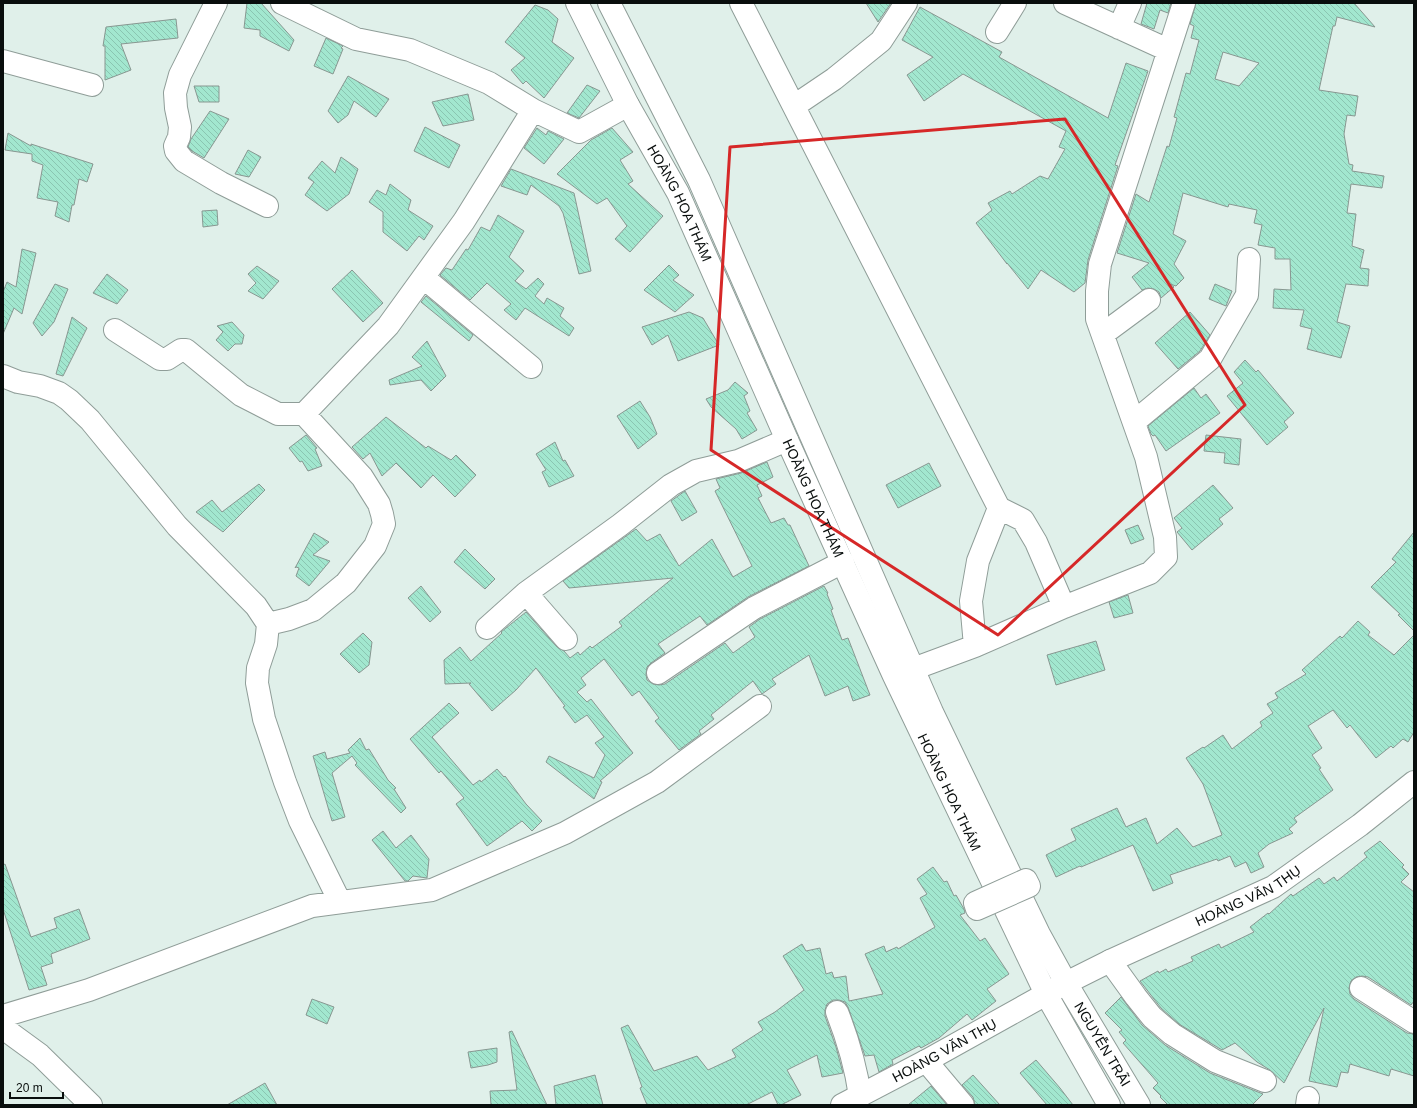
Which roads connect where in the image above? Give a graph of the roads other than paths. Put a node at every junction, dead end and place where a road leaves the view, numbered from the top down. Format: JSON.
{"nodes":[{"id":1,"x":216,"y":3,"type":"edge"},
{"id":2,"x":282,"y":3,"type":"edge"},
{"id":3,"x":577,"y":3,"type":"edge"},
{"id":4,"x":609,"y":3,"type":"edge"},
{"id":5,"x":741,"y":3,"type":"edge"},
{"id":6,"x":906,"y":3,"type":"edge"},
{"id":7,"x":1015,"y":3,"type":"edge"},
{"id":8,"x":1065,"y":3,"type":"edge"},
{"id":9,"x":1130,"y":3,"type":"edge"},
{"id":10,"x":1184,"y":3,"type":"edge"},
{"id":11,"x":1119,"y":28,"type":"junction"},
{"id":12,"x":997,"y":32,"type":"dead end"},
{"id":13,"x":1168,"y":50,"type":"junction"},
{"id":14,"x":3,"y":61,"type":"edge"},
{"id":15,"x":92,"y":85,"type":"dead end"},
{"id":16,"x":628,"y":105,"type":"junction"},
{"id":17,"x":794,"y":106,"type":"junction"},
{"id":18,"x":533,"y":110,"type":"junction"},
{"id":19,"x":267,"y":206,"type":"dead end"},
{"id":20,"x":1249,"y":259,"type":"dead end"},
{"id":21,"x":424,"y":278,"type":"junction"},
{"id":22,"x":1149,"y":300,"type":"dead end"},
{"id":23,"x":115,"y":330,"type":"dead end"},
{"id":24,"x":1103,"y":334,"type":"junction"},
{"id":25,"x":531,"y":366,"type":"dead end"},
{"id":26,"x":3,"y":376,"type":"edge"},
{"id":27,"x":304,"y":414,"type":"junction"},
{"id":28,"x":1134,"y":422,"type":"junction"},
{"id":29,"x":787,"y":440,"type":"junction"},
{"id":30,"x":999,"y":508,"type":"junction"},
{"id":31,"x":842,"y":562,"type":"junction"},
{"id":32,"x":526,"y":593,"type":"junction"},
{"id":33,"x":1064,"y":607,"type":"junction"},
{"id":34,"x":268,"y":624,"type":"junction"},
{"id":35,"x":487,"y":628,"type":"dead end"},
{"id":36,"x":566,"y":639,"type":"dead end"},
{"id":37,"x":975,"y":646,"type":"junction"},
{"id":38,"x":658,"y":673,"type":"dead end"},
{"id":39,"x":904,"y":673,"type":"junction"},
{"id":40,"x":760,"y":706,"type":"dead end"},
{"id":41,"x":1414,"y":782,"type":"edge"},
{"id":42,"x":340,"y":902,"type":"junction"},
{"id":43,"x":1110,"y":961,"type":"junction"},
{"id":44,"x":1066,"y":983,"type":"junction"},
{"id":45,"x":1361,"y":988,"type":"dead end"},
{"id":46,"x":1046,"y":994,"type":"junction"},
{"id":47,"x":837,"y":1012,"type":"dead end"},
{"id":48,"x":3,"y":1016,"type":"edge"},
{"id":49,"x":1414,"y":1022,"type":"edge"},
{"id":50,"x":3,"y":1028,"type":"edge"},
{"id":51,"x":926,"y":1061,"type":"junction"},
{"id":52,"x":1265,"y":1081,"type":"dead end"},
{"id":53,"x":851,"y":1101,"type":"edge"},
{"id":54,"x":91,"y":1105,"type":"edge"},
{"id":55,"x":963,"y":1105,"type":"edge"},
{"id":56,"x":1109,"y":1105,"type":"edge"},
{"id":57,"x":1139,"y":1105,"type":"edge"}],
"edges":[{"from":1,"to":19,"type":"street"},
{"from":2,"to":18,"type":"street"},
{"from":3,"to":16,"type":"street","name":"HOÀNG HOA THÁM"},
{"from":4,"to":39,"type":"street","name":"HOÀNG HOA THÁM"},
{"from":5,"to":17,"type":"street"},
{"from":6,"to":17,"type":"street"},
{"from":7,"to":12,"type":"street"},
{"from":8,"to":11,"type":"street"},
{"from":9,"to":11,"type":"street"},
{"from":10,"to":13,"type":"street"},
{"from":11,"to":13,"type":"street"},
{"from":13,"to":24,"type":"street"},
{"from":14,"to":15,"type":"street"},
{"from":16,"to":18,"type":"street"},
{"from":16,"to":29,"type":"street","name":"HOÀNG HOA THÁM"},
{"from":17,"to":30,"type":"street"},
{"from":18,"to":21,"type":"street"},
{"from":20,"to":28,"type":"street"},
{"from":21,"to":25,"type":"street"},
{"from":21,"to":27,"type":"street"},
{"from":22,"to":24,"type":"street"},
{"from":23,"to":27,"type":"street"},
{"from":24,"to":28,"type":"street"},
{"from":26,"to":34,"type":"street"},
{"from":27,"to":34,"type":"street"},
{"from":28,"to":33,"type":"street"},
{"from":29,"to":31,"type":"street","name":"HOÀNG HOA THÁM"},
{"from":29,"to":32,"type":"street"},
{"from":30,"to":33,"type":"street"},
{"from":30,"to":37,"type":"street"},
{"from":31,"to":38,"type":"street"},
{"from":31,"to":39,"type":"street","name":"HOÀNG HOA THÁM"},
{"from":32,"to":35,"type":"street"},
{"from":32,"to":36,"type":"street"},
{"from":33,"to":37,"type":"street"},
{"from":34,"to":42,"type":"street"},
{"from":37,"to":39,"type":"street"},
{"from":39,"to":44,"type":"street","name":"HOÀNG HOA THÁM"},
{"from":39,"to":46,"type":"street","name":"HOÀNG HOA THÁM"},
{"from":40,"to":42,"type":"street"},
{"from":41,"to":43,"type":"street","name":"HOÀNG VĂN THỤ"},
{"from":42,"to":48,"type":"street"},
{"from":43,"to":44,"type":"street","name":"HOÀNG VĂN THỤ"},
{"from":43,"to":52,"type":"street"},
{"from":44,"to":46,"type":"street","name":"HOÀNG VĂN THỤ"},
{"from":44,"to":57,"type":"street","name":"NGUYỄN TRÃI"},
{"from":45,"to":49,"type":"street"},
{"from":46,"to":51,"type":"street","name":"HOÀNG VĂN THỤ"},
{"from":46,"to":56,"type":"street","name":"NGUYỄN TRÃI"},
{"from":47,"to":53,"type":"street"},
{"from":50,"to":54,"type":"street"},
{"from":51,"to":53,"type":"street","name":"HOÀNG VĂN THỤ"},
{"from":51,"to":55,"type":"street"}]}
